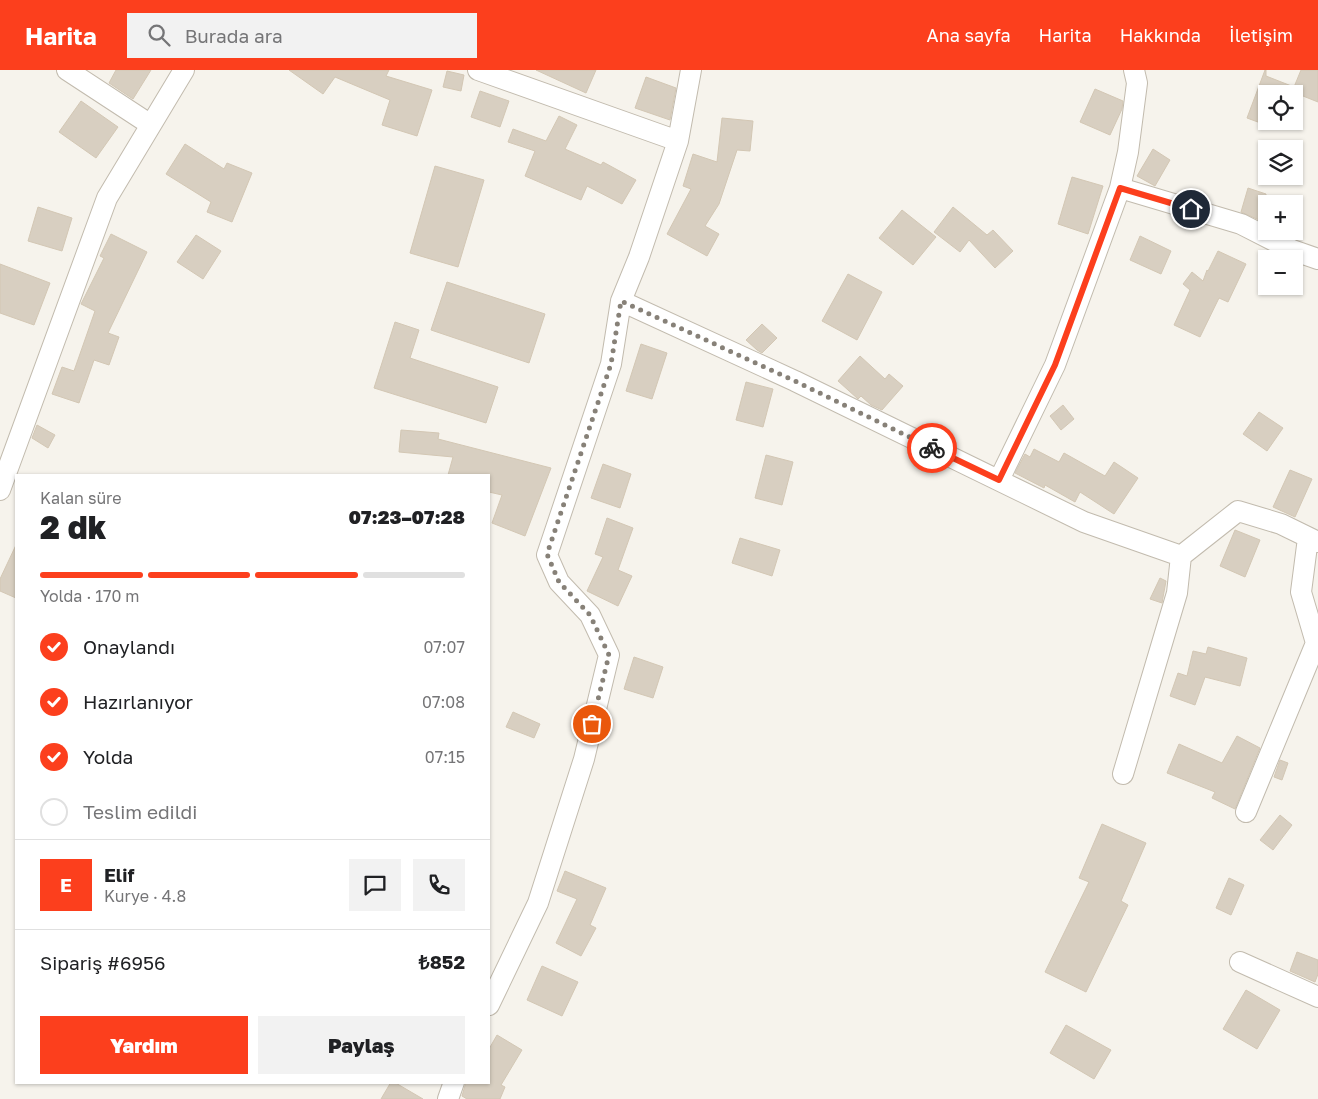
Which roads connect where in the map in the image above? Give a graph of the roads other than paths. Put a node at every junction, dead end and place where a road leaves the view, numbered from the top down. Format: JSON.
{"nodes":[{"id":1,"x":67,"y":70,"type":"edge"},
{"id":2,"x":184,"y":70,"type":"edge"},
{"id":3,"x":478,"y":70,"type":"edge"},
{"id":4,"x":691,"y":70,"type":"edge"},
{"id":5,"x":1134,"y":70,"type":"edge"},
{"id":6,"x":150,"y":125,"type":"junction"},
{"id":7,"x":678,"y":141,"type":"junction"},
{"id":8,"x":1120,"y":188,"type":"junction"},
{"id":9,"x":1318,"y":259,"type":"edge"},
{"id":10,"x":621,"y":301,"type":"junction"},
{"id":11,"x":999,"y":480,"type":"junction"},
{"id":12,"x":0,"y":490,"type":"edge"},
{"id":13,"x":1313,"y":540,"type":"edge"},
{"id":14,"x":1181,"y":556,"type":"junction"},
{"id":15,"x":1123,"y":774,"type":"dead end"},
{"id":16,"x":1246,"y":812,"type":"dead end"},
{"id":17,"x":1240,"y":962,"type":"dead end"},
{"id":18,"x":1318,"y":997,"type":"edge"},
{"id":19,"x":490,"y":1003,"type":"edge"},
{"id":20,"x":453,"y":1084,"type":"edge"},
{"id":21,"x":448,"y":1099,"type":"edge"}],
"edges":[{"from":1,"to":6,"type":"street"},
{"from":2,"to":6,"type":"street"},
{"from":3,"to":7,"type":"street"},
{"from":4,"to":7,"type":"street"},
{"from":5,"to":8,"type":"street"},
{"from":6,"to":12,"type":"street"},
{"from":7,"to":10,"type":"street"},
{"from":8,"to":9,"type":"street"},
{"from":8,"to":11,"type":"street"},
{"from":10,"to":11,"type":"street"},
{"from":10,"to":19,"type":"street"},
{"from":11,"to":14,"type":"street"},
{"from":13,"to":14,"type":"street"},
{"from":13,"to":16,"type":"street"},
{"from":14,"to":15,"type":"street"},
{"from":17,"to":18,"type":"street"},
{"from":20,"to":21,"type":"street"}]}
